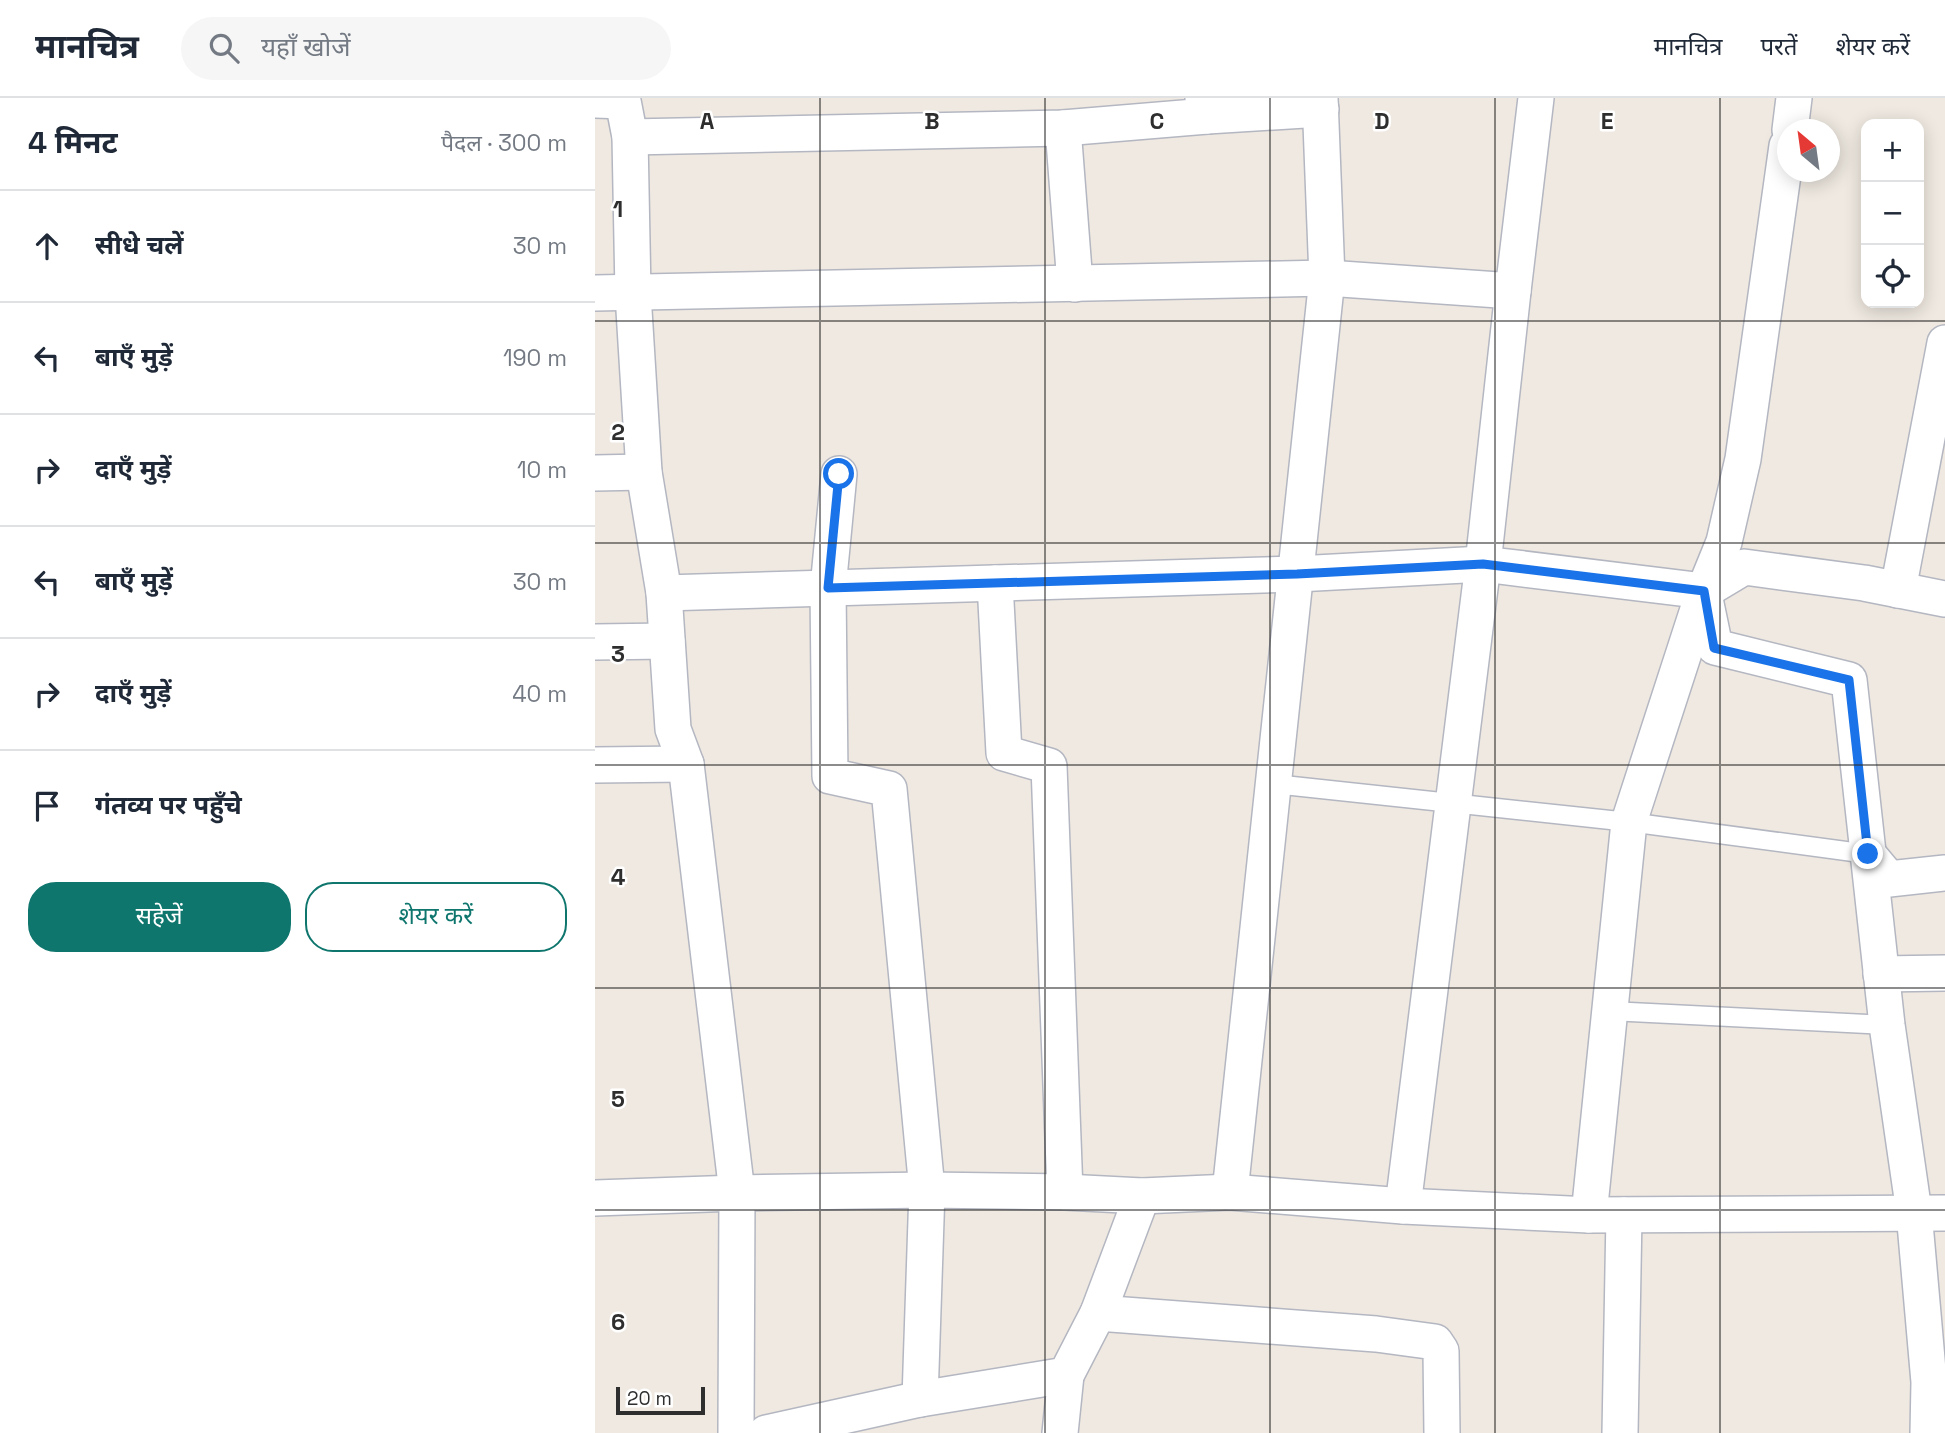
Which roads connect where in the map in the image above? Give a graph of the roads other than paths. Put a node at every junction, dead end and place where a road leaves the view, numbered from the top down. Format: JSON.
{"nodes":[{"id":1,"x":1536,"y":98,"type":"edge"},
{"id":2,"x":1794,"y":98,"type":"edge"},
{"id":3,"x":595,"y":100,"type":"edge"},
{"id":4,"x":1321,"y":103,"type":"edge"},
{"id":5,"x":1205,"y":107,"type":"edge"},
{"id":6,"x":1791,"y":119,"type":"edge"},
{"id":7,"x":1063,"y":128,"type":"junction"},
{"id":8,"x":630,"y":137,"type":"junction"},
{"id":9,"x":1782,"y":182,"type":"edge"},
{"id":10,"x":1327,"y":278,"type":"junction"},
{"id":11,"x":1075,"y":284,"type":"junction"},
{"id":12,"x":1513,"y":291,"type":"junction"},
{"id":13,"x":595,"y":293,"type":"edge"},
{"id":14,"x":633,"y":294,"type":"junction"},
{"id":15,"x":1945,"y":343,"type":"edge"},
{"id":16,"x":644,"y":472,"type":"junction"},
{"id":17,"x":595,"y":473,"type":"edge"},
{"id":18,"x":839,"y":474,"type":"dead end"},
{"id":19,"x":1483,"y":564,"type":"junction"},
{"id":20,"x":1297,"y":574,"type":"junction"},
{"id":21,"x":995,"y":583,"type":"junction"},
{"id":22,"x":828,"y":588,"type":"junction"},
{"id":23,"x":1898,"y":590,"type":"junction"},
{"id":24,"x":1704,"y":591,"type":"junction"},
{"id":25,"x":664,"y":593,"type":"junction"},
{"id":26,"x":1945,"y":599,"type":"edge"},
{"id":27,"x":667,"y":641,"type":"junction"},
{"id":28,"x":595,"y":642,"type":"edge"},
{"id":29,"x":687,"y":764,"type":"junction"},
{"id":30,"x":595,"y":765,"type":"edge"},
{"id":31,"x":1274,"y":784,"type":"junction"},
{"id":32,"x":1453,"y":803,"type":"junction"},
{"id":33,"x":1629,"y":821,"type":"junction"},
{"id":34,"x":1868,"y":854,"type":"junction"},
{"id":35,"x":1945,"y":873,"type":"edge"},
{"id":36,"x":1945,"y":973,"type":"edge"},
{"id":37,"x":1881,"y":974,"type":"junction"},
{"id":38,"x":1610,"y":1011,"type":"junction"},
{"id":39,"x":1887,"y":1025,"type":"junction"},
{"id":40,"x":926,"y":1190,"type":"junction"},
{"id":41,"x":1065,"y":1192,"type":"junction"},
{"id":42,"x":1230,"y":1192,"type":"junction"},
{"id":43,"x":737,"y":1193,"type":"junction"},
{"id":44,"x":1142,"y":1196,"type":"junction"},
{"id":45,"x":595,"y":1198,"type":"edge"},
{"id":46,"x":1403,"y":1206,"type":"junction"},
{"id":47,"x":1929,"y":1213,"type":"edge"},
{"id":48,"x":1589,"y":1215,"type":"junction"},
{"id":49,"x":1625,"y":1215,"type":"junction"},
{"id":50,"x":1098,"y":1313,"type":"junction"},
{"id":51,"x":1066,"y":1375,"type":"junction"},
{"id":52,"x":920,"y":1399,"type":"junction"},
{"id":53,"x":736,"y":1433,"type":"edge"},
{"id":54,"x":766,"y":1433,"type":"edge"},
{"id":55,"x":1060,"y":1433,"type":"edge"},
{"id":56,"x":1442,"y":1433,"type":"edge"},
{"id":57,"x":1621,"y":1433,"type":"edge"},
{"id":58,"x":1928,"y":1433,"type":"edge"}],
"edges":[{"from":1,"to":12,"type":"street"},
{"from":2,"to":6,"type":"street"},
{"from":3,"to":8,"type":"street"},
{"from":4,"to":5,"type":"street"},
{"from":4,"to":10,"type":"street"},
{"from":5,"to":7,"type":"street"},
{"from":7,"to":8,"type":"street"},
{"from":7,"to":11,"type":"street"},
{"from":8,"to":14,"type":"street"},
{"from":9,"to":24,"type":"street"},
{"from":10,"to":11,"type":"street"},
{"from":10,"to":12,"type":"street"},
{"from":10,"to":20,"type":"street"},
{"from":11,"to":14,"type":"street"},
{"from":12,"to":19,"type":"street"},
{"from":13,"to":14,"type":"street"},
{"from":14,"to":16,"type":"street"},
{"from":15,"to":23,"type":"street"},
{"from":16,"to":17,"type":"street"},
{"from":16,"to":25,"type":"street"},
{"from":18,"to":22,"type":"street"},
{"from":19,"to":20,"type":"street"},
{"from":19,"to":24,"type":"street"},
{"from":19,"to":32,"type":"street"},
{"from":20,"to":21,"type":"street"},
{"from":20,"to":31,"type":"street"},
{"from":21,"to":22,"type":"street"},
{"from":21,"to":41,"type":"street"},
{"from":22,"to":25,"type":"street"},
{"from":22,"to":40,"type":"street"},
{"from":23,"to":24,"type":"street"},
{"from":23,"to":26,"type":"street"},
{"from":24,"to":33,"type":"street"},
{"from":24,"to":34,"type":"street"},
{"from":25,"to":27,"type":"street"},
{"from":27,"to":28,"type":"street"},
{"from":27,"to":29,"type":"street"},
{"from":29,"to":30,"type":"street"},
{"from":29,"to":43,"type":"street"},
{"from":31,"to":32,"type":"lane"},
{"from":31,"to":42,"type":"street"},
{"from":32,"to":33,"type":"lane"},
{"from":32,"to":46,"type":"street"},
{"from":33,"to":34,"type":"lane"},
{"from":33,"to":38,"type":"street"},
{"from":34,"to":35,"type":"street"},
{"from":34,"to":37,"type":"street"},
{"from":36,"to":37,"type":"street"},
{"from":37,"to":39,"type":"street"},
{"from":38,"to":39,"type":"lane"},
{"from":38,"to":48,"type":"street"},
{"from":39,"to":47,"type":"street"},
{"from":40,"to":41,"type":"street"},
{"from":40,"to":43,"type":"street"},
{"from":40,"to":52,"type":"street"},
{"from":41,"to":44,"type":"street"},
{"from":42,"to":44,"type":"street"},
{"from":42,"to":46,"type":"street"},
{"from":43,"to":45,"type":"street"},
{"from":43,"to":53,"type":"street"},
{"from":44,"to":50,"type":"street"},
{"from":46,"to":48,"type":"street"},
{"from":47,"to":49,"type":"street"},
{"from":47,"to":58,"type":"street"},
{"from":48,"to":49,"type":"street"},
{"from":49,"to":57,"type":"street"},
{"from":50,"to":51,"type":"street"},
{"from":50,"to":56,"type":"street"},
{"from":51,"to":52,"type":"street"},
{"from":51,"to":55,"type":"street"},
{"from":52,"to":54,"type":"street"}]}
